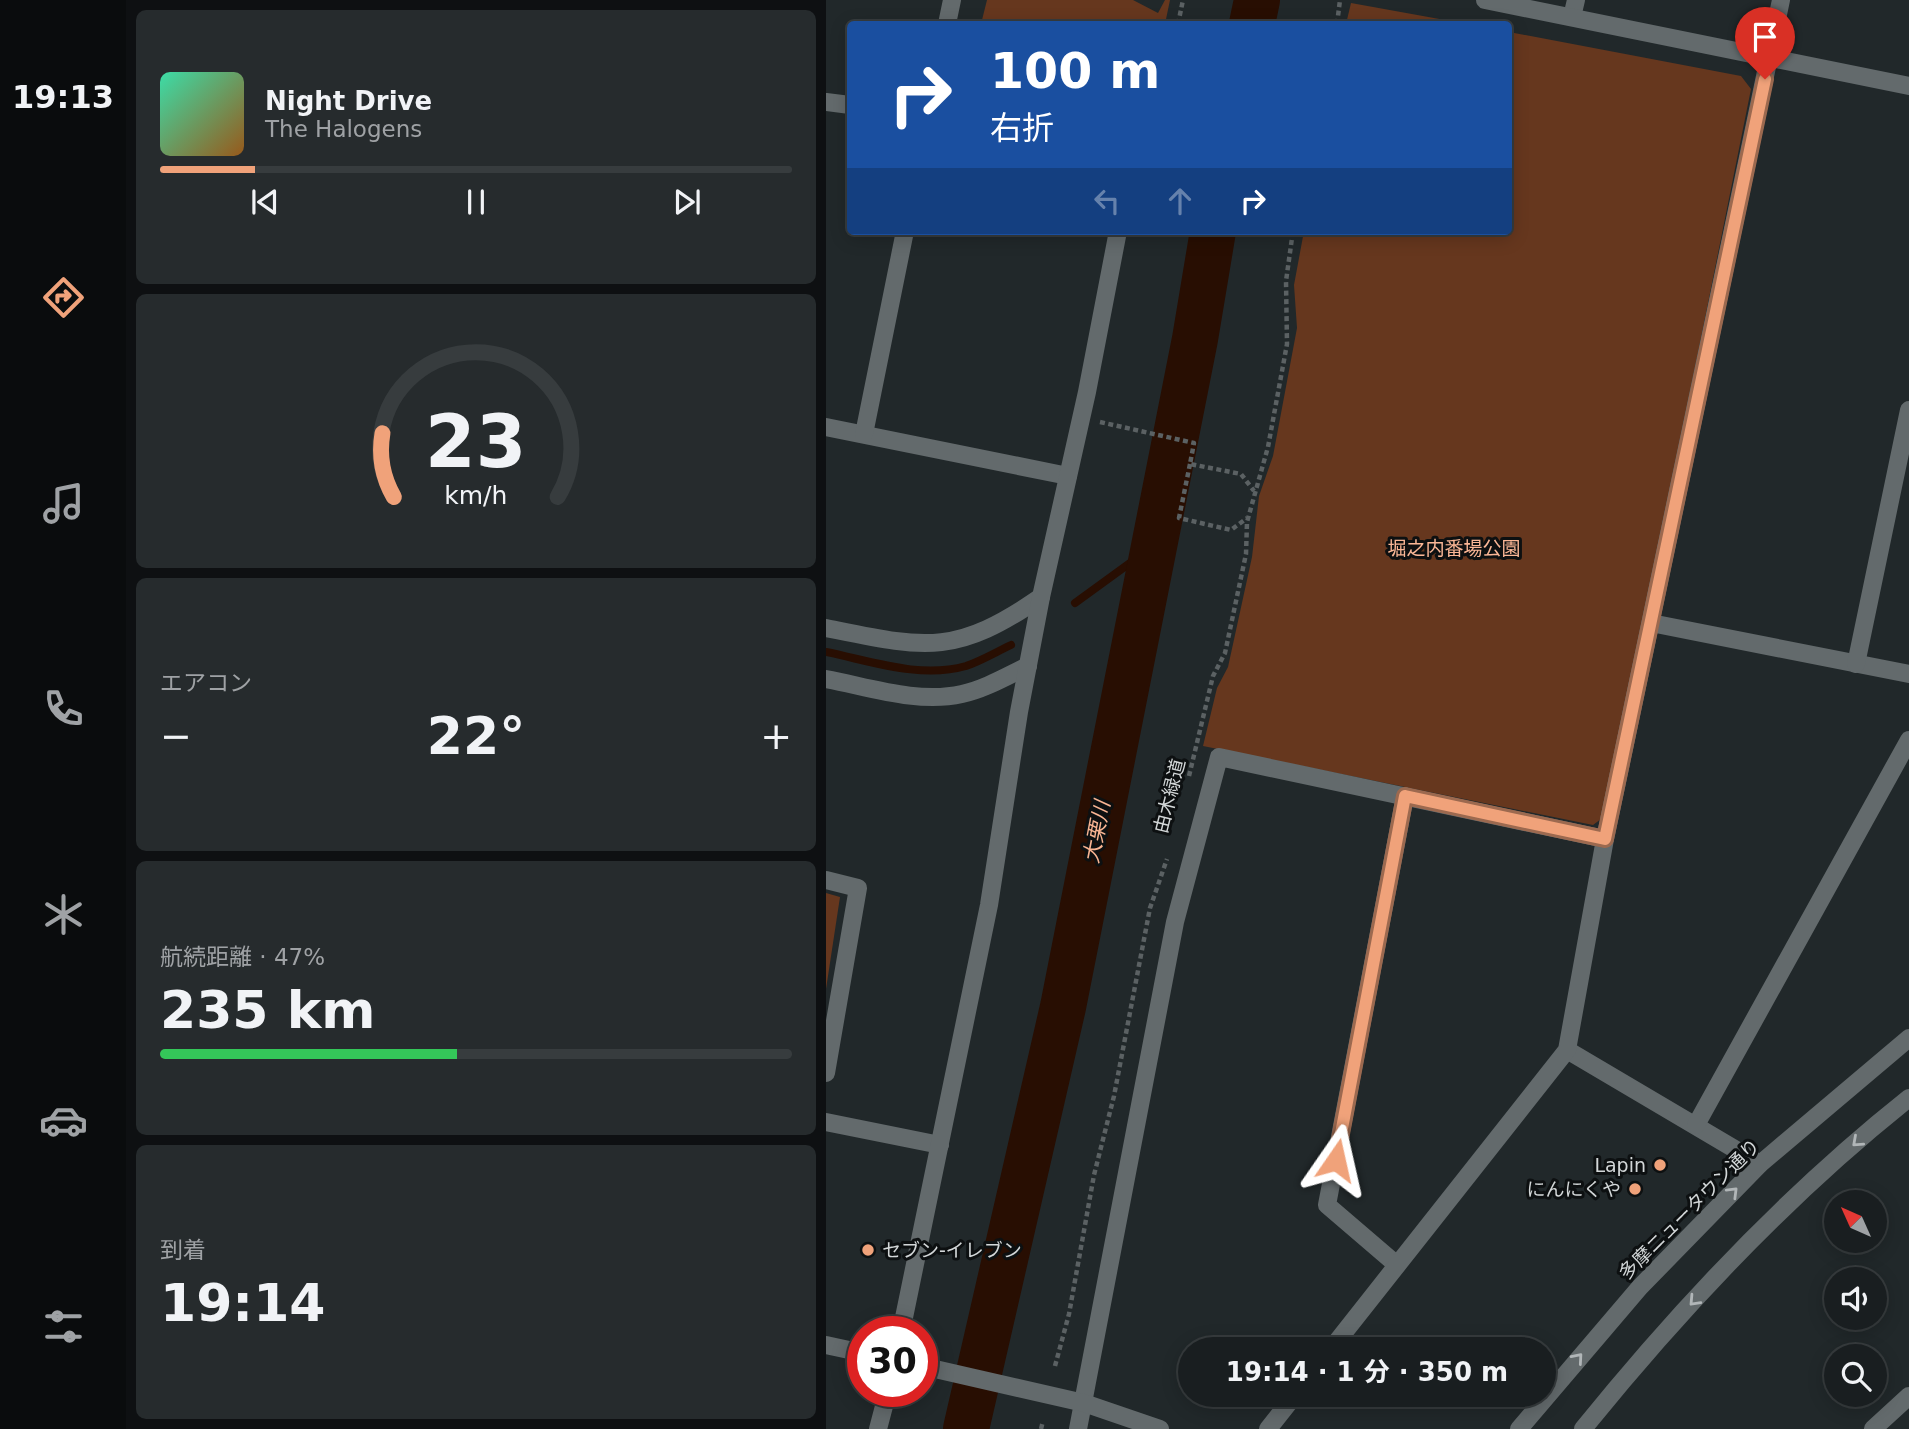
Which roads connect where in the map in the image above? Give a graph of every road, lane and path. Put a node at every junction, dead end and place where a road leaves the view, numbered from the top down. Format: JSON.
{"nodes":[{"id":1,"x":952,"y":0,"type":"edge"},
{"id":2,"x":1183,"y":0,"type":"edge"},
{"id":3,"x":1340,"y":0,"type":"edge"},
{"id":4,"x":1485,"y":0,"type":"edge"},
{"id":5,"x":1781,"y":0,"type":"edge"},
{"id":6,"x":1574,"y":9,"type":"edge"},
{"id":7,"x":948,"y":21,"type":"edge"},
{"id":8,"x":1179,"y":21,"type":"edge"},
{"id":9,"x":1337,"y":21,"type":"edge"},
{"id":10,"x":1769,"y":59,"type":"junction"},
{"id":11,"x":1909,"y":86,"type":"edge"},
{"id":12,"x":826,"y":102,"type":"edge"},
{"id":13,"x":847,"y":105,"type":"edge"},
{"id":14,"x":904,"y":235,"type":"edge"},
{"id":15,"x":1117,"y":235,"type":"edge"},
{"id":16,"x":1292,"y":235,"type":"edge"},
{"id":17,"x":1909,"y":410,"type":"edge"},
{"id":18,"x":1099,"y":422,"type":"dead end"},
{"id":19,"x":826,"y":427,"type":"edge"},
{"id":20,"x":864,"y":434,"type":"junction"},
{"id":21,"x":1189,"y":464,"type":"junction"},
{"id":22,"x":1068,"y":476,"type":"junction"},
{"id":23,"x":1254,"y":492,"type":"junction"},
{"id":24,"x":1901,"y":499,"type":"edge"},
{"id":25,"x":1249,"y":517,"type":"junction"},
{"id":26,"x":1041,"y":597,"type":"junction"},
{"id":27,"x":1651,"y":623,"type":"junction"},
{"id":28,"x":826,"y":628,"type":"edge"},
{"id":29,"x":1856,"y":664,"type":"junction"},
{"id":30,"x":1028,"y":666,"type":"junction"},
{"id":31,"x":1909,"y":674,"type":"edge"},
{"id":32,"x":826,"y":679,"type":"edge"},
{"id":33,"x":1909,"y":740,"type":"edge"},
{"id":34,"x":1188,"y":782,"type":"dead end"},
{"id":35,"x":1405,"y":796,"type":"junction"},
{"id":36,"x":1605,"y":839,"type":"junction"},
{"id":37,"x":1171,"y":846,"type":"dead end"},
{"id":38,"x":826,"y":880,"type":"edge"},
{"id":39,"x":1909,"y":1038,"type":"edge"},
{"id":40,"x":1567,"y":1050,"type":"junction"},
{"id":41,"x":826,"y":1073,"type":"edge"},
{"id":42,"x":1909,"y":1098,"type":"edge"},
{"id":43,"x":826,"y":1122,"type":"edge"},
{"id":44,"x":1696,"y":1125,"type":"junction"},
{"id":45,"x":940,"y":1145,"type":"junction"},
{"id":46,"x":1760,"y":1164,"type":"junction"},
{"id":47,"x":1397,"y":1265,"type":"junction"},
{"id":48,"x":904,"y":1316,"type":"edge"},
{"id":49,"x":1340,"y":1337,"type":"edge"},
{"id":50,"x":826,"y":1345,"type":"edge"},
{"id":51,"x":847,"y":1350,"type":"edge"},
{"id":52,"x":1055,"y":1366,"type":"dead end"},
{"id":53,"x":938,"y":1370,"type":"edge"},
{"id":54,"x":1909,"y":1396,"type":"edge"},
{"id":55,"x":1084,"y":1403,"type":"junction"},
{"id":56,"x":884,"y":1407,"type":"edge"},
{"id":57,"x":1285,"y":1407,"type":"edge"},
{"id":58,"x":1043,"y":1420,"type":"dead end"},
{"id":59,"x":878,"y":1429,"type":"edge"},
{"id":60,"x":1041,"y":1429,"type":"edge"},
{"id":61,"x":1078,"y":1429,"type":"edge"},
{"id":62,"x":1160,"y":1429,"type":"edge"},
{"id":63,"x":1268,"y":1429,"type":"edge"},
{"id":64,"x":1518,"y":1429,"type":"edge"},
{"id":65,"x":1583,"y":1429,"type":"edge"},
{"id":66,"x":1873,"y":1429,"type":"edge"}],
"edges":[{"from":1,"to":7,"type":"street"},
{"from":2,"to":8,"type":"path"},
{"from":3,"to":9,"type":"path"},
{"from":4,"to":6,"type":"street"},
{"from":5,"to":10,"type":"street"},
{"from":6,"to":10,"type":"street"},
{"from":10,"to":11,"type":"street"},
{"from":10,"to":27,"type":"street"},
{"from":12,"to":13,"type":"street"},
{"from":14,"to":20,"type":"street"},
{"from":15,"to":22,"type":"street"},
{"from":16,"to":23,"type":"path","name":"由木緑道"},
{"from":17,"to":24,"type":"street"},
{"from":18,"to":21,"type":"path"},
{"from":19,"to":20,"type":"street"},
{"from":20,"to":22,"type":"street"},
{"from":21,"to":23,"type":"path"},
{"from":21,"to":25,"type":"path"},
{"from":22,"to":26,"type":"street"},
{"from":23,"to":25,"type":"path","name":"由木緑道"},
{"from":24,"to":29,"type":"street"},
{"from":25,"to":34,"type":"path","name":"由木緑道"},
{"from":26,"to":28,"type":"street"},
{"from":26,"to":30,"type":"street"},
{"from":27,"to":29,"type":"street"},
{"from":27,"to":36,"type":"street"},
{"from":29,"to":31,"type":"street"},
{"from":30,"to":32,"type":"street"},
{"from":30,"to":45,"type":"street"},
{"from":33,"to":44,"type":"street"},
{"from":35,"to":36,"type":"street"},
{"from":35,"to":47,"type":"street"},
{"from":35,"to":55,"type":"street"},
{"from":36,"to":40,"type":"street"},
{"from":37,"to":52,"type":"path","name":"由木緑道"},
{"from":38,"to":41,"type":"street"},
{"from":39,"to":46,"type":"street","name":"多摩ニュータウン通り"},
{"from":40,"to":44,"type":"street"},
{"from":40,"to":47,"type":"street"},
{"from":42,"to":65,"type":"street","one_way":true},
{"from":43,"to":45,"type":"street"},
{"from":44,"to":46,"type":"street"},
{"from":45,"to":48,"type":"street"},
{"from":64,"to":46,"type":"street","name":"多摩ニュータウン通り","one_way":true},
{"from":47,"to":49,"type":"street"},
{"from":50,"to":51,"type":"street"},
{"from":53,"to":55,"type":"street"},
{"from":54,"to":66,"type":"street"},
{"from":55,"to":61,"type":"street"},
{"from":55,"to":62,"type":"street"},
{"from":56,"to":59,"type":"street"},
{"from":57,"to":63,"type":"street"},
{"from":58,"to":60,"type":"path"}]}
